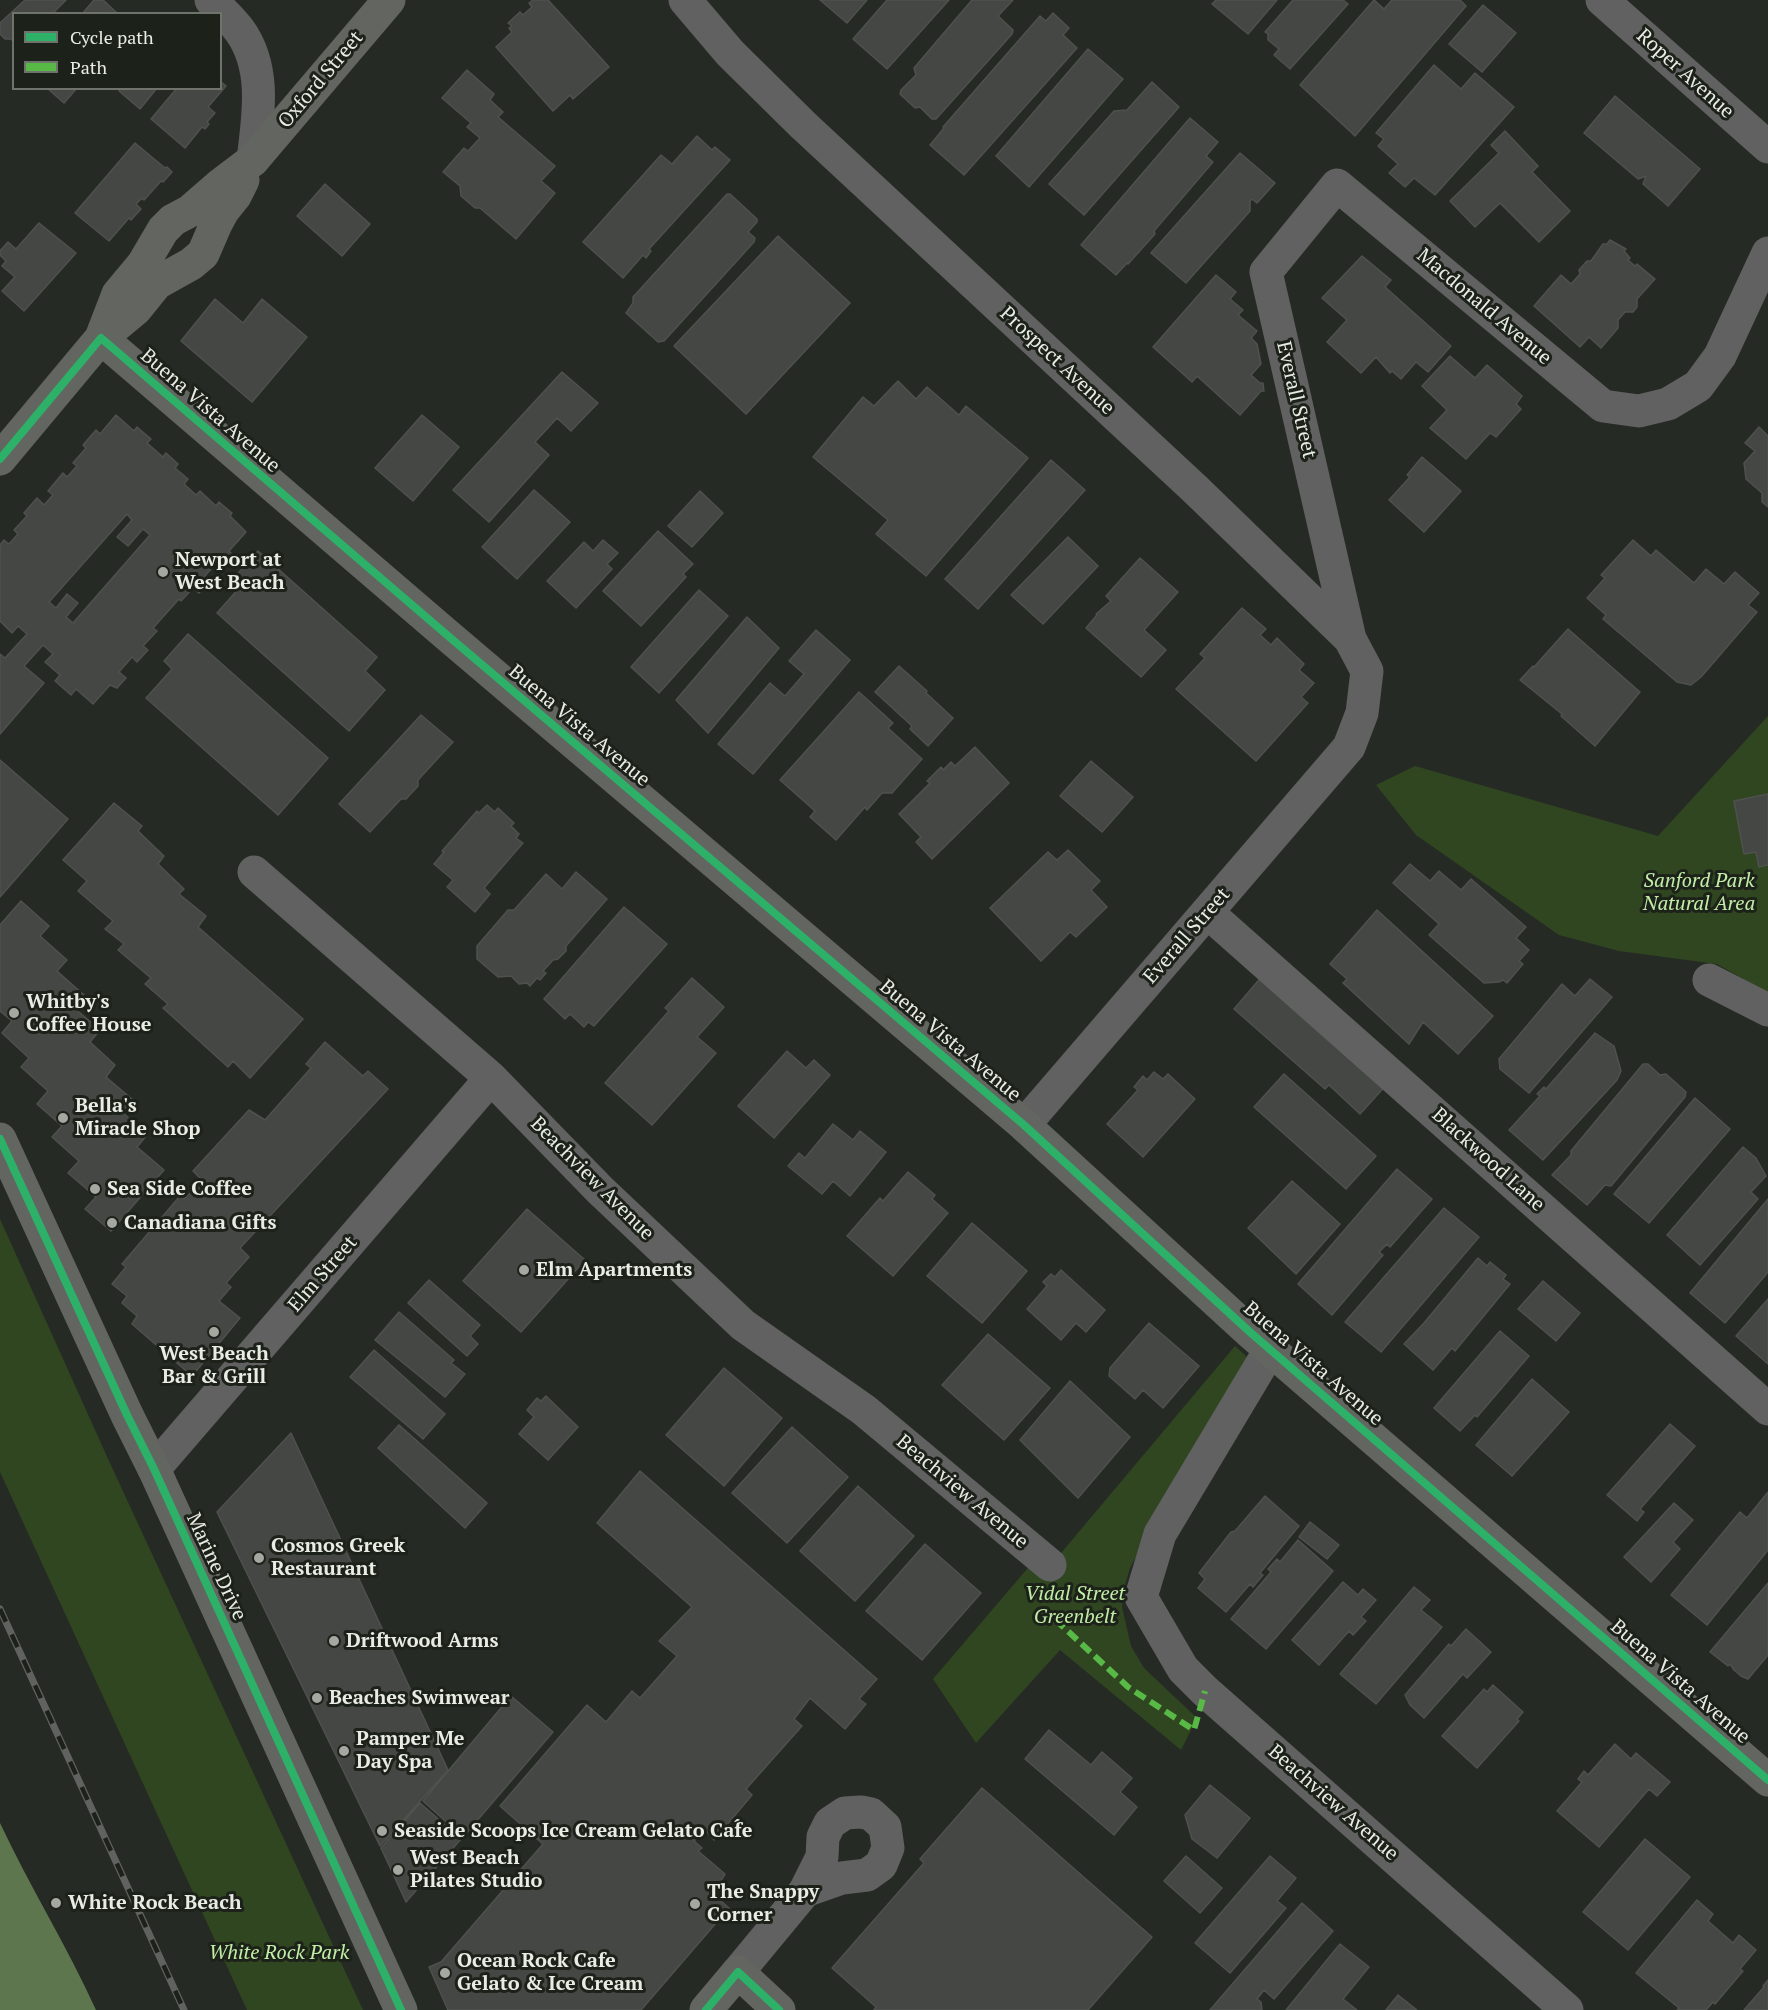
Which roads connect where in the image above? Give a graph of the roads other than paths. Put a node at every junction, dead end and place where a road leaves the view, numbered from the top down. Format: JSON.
{"nodes":[{"id":1,"x":211,"y":0,"type":"edge"},
{"id":2,"x":389,"y":0,"type":"edge"},
{"id":3,"x":685,"y":0,"type":"edge"},
{"id":4,"x":1602,"y":0,"type":"edge"},
{"id":5,"x":1768,"y":147,"type":"edge"},
{"id":6,"x":253,"y":160,"type":"junction"},
{"id":7,"x":1337,"y":185,"type":"joint"},
{"id":8,"x":1768,"y":253,"type":"edge"},
{"id":9,"x":101,"y":338,"type":"junction"},
{"id":10,"x":0,"y":459,"type":"edge"},
{"id":11,"x":1350,"y":639,"type":"junction"},
{"id":12,"x":1349,"y":747,"type":"joint"},
{"id":13,"x":254,"y":872,"type":"dead end"},
{"id":14,"x":1207,"y":912,"type":"junction"},
{"id":15,"x":1709,"y":980,"type":"dead end"},
{"id":16,"x":1768,"y":1010,"type":"edge"},
{"id":17,"x":490,"y":1078,"type":"junction"},
{"id":18,"x":1024,"y":1125,"type":"junction"},
{"id":19,"x":0,"y":1139,"type":"edge"},
{"id":20,"x":1270,"y":1350,"type":"junction"},
{"id":21,"x":1768,"y":1409,"type":"edge"},
{"id":22,"x":154,"y":1469,"type":"junction"},
{"id":23,"x":1050,"y":1566,"type":"dead end"},
{"id":24,"x":1768,"y":1780,"type":"edge"},
{"id":25,"x":805,"y":1891,"type":"dead end"},
{"id":26,"x":738,"y":1972,"type":"junction"},
{"id":27,"x":401,"y":2010,"type":"edge"},
{"id":28,"x":706,"y":2010,"type":"edge"},
{"id":29,"x":779,"y":2010,"type":"edge"},
{"id":30,"x":1567,"y":2010,"type":"edge"}],
"edges":[{"from":1,"to":6,"type":"street"},
{"from":2,"to":6,"type":"street","name":"Oxford Street"},
{"from":3,"to":11,"type":"street","name":"Prospect Avenue"},
{"from":4,"to":5,"type":"street","name":"Roper Avenue"},
{"from":6,"to":9,"type":"street","name":"Oxford Street"},
{"from":6,"to":9,"type":"street","name":"Oxford Street"},
{"from":7,"to":8,"type":"street","name":"Macdonald Avenue"},
{"from":7,"to":11,"type":"street","name":"Everall Street"},
{"from":9,"to":10,"type":"street","name":"Oxford Street"},
{"from":9,"to":18,"type":"street","name":"Buena Vista Avenue"},
{"from":11,"to":12,"type":"street","name":"Prospect Avenue"},
{"from":12,"to":14,"type":"street","name":"Everall Street"},
{"from":13,"to":17,"type":"street","name":"Beachview Avenue"},
{"from":14,"to":18,"type":"street","name":"Everall Street"},
{"from":14,"to":21,"type":"street","name":"Blackwood Lane"},
{"from":15,"to":16,"type":"street"},
{"from":17,"to":22,"type":"street","name":"Elm Street"},
{"from":17,"to":23,"type":"street","name":"Beachview Avenue"},
{"from":18,"to":20,"type":"street","name":"Buena Vista Avenue"},
{"from":19,"to":22,"type":"street","name":"Marine Drive"},
{"from":20,"to":24,"type":"street","name":"Buena Vista Avenue"},
{"from":20,"to":30,"type":"street","name":"Beachview Avenue"},
{"from":22,"to":27,"type":"street","name":"Marine Drive"},
{"from":25,"to":26,"type":"street"},
{"from":26,"to":28,"type":"street"},
{"from":26,"to":29,"type":"street"}]}
